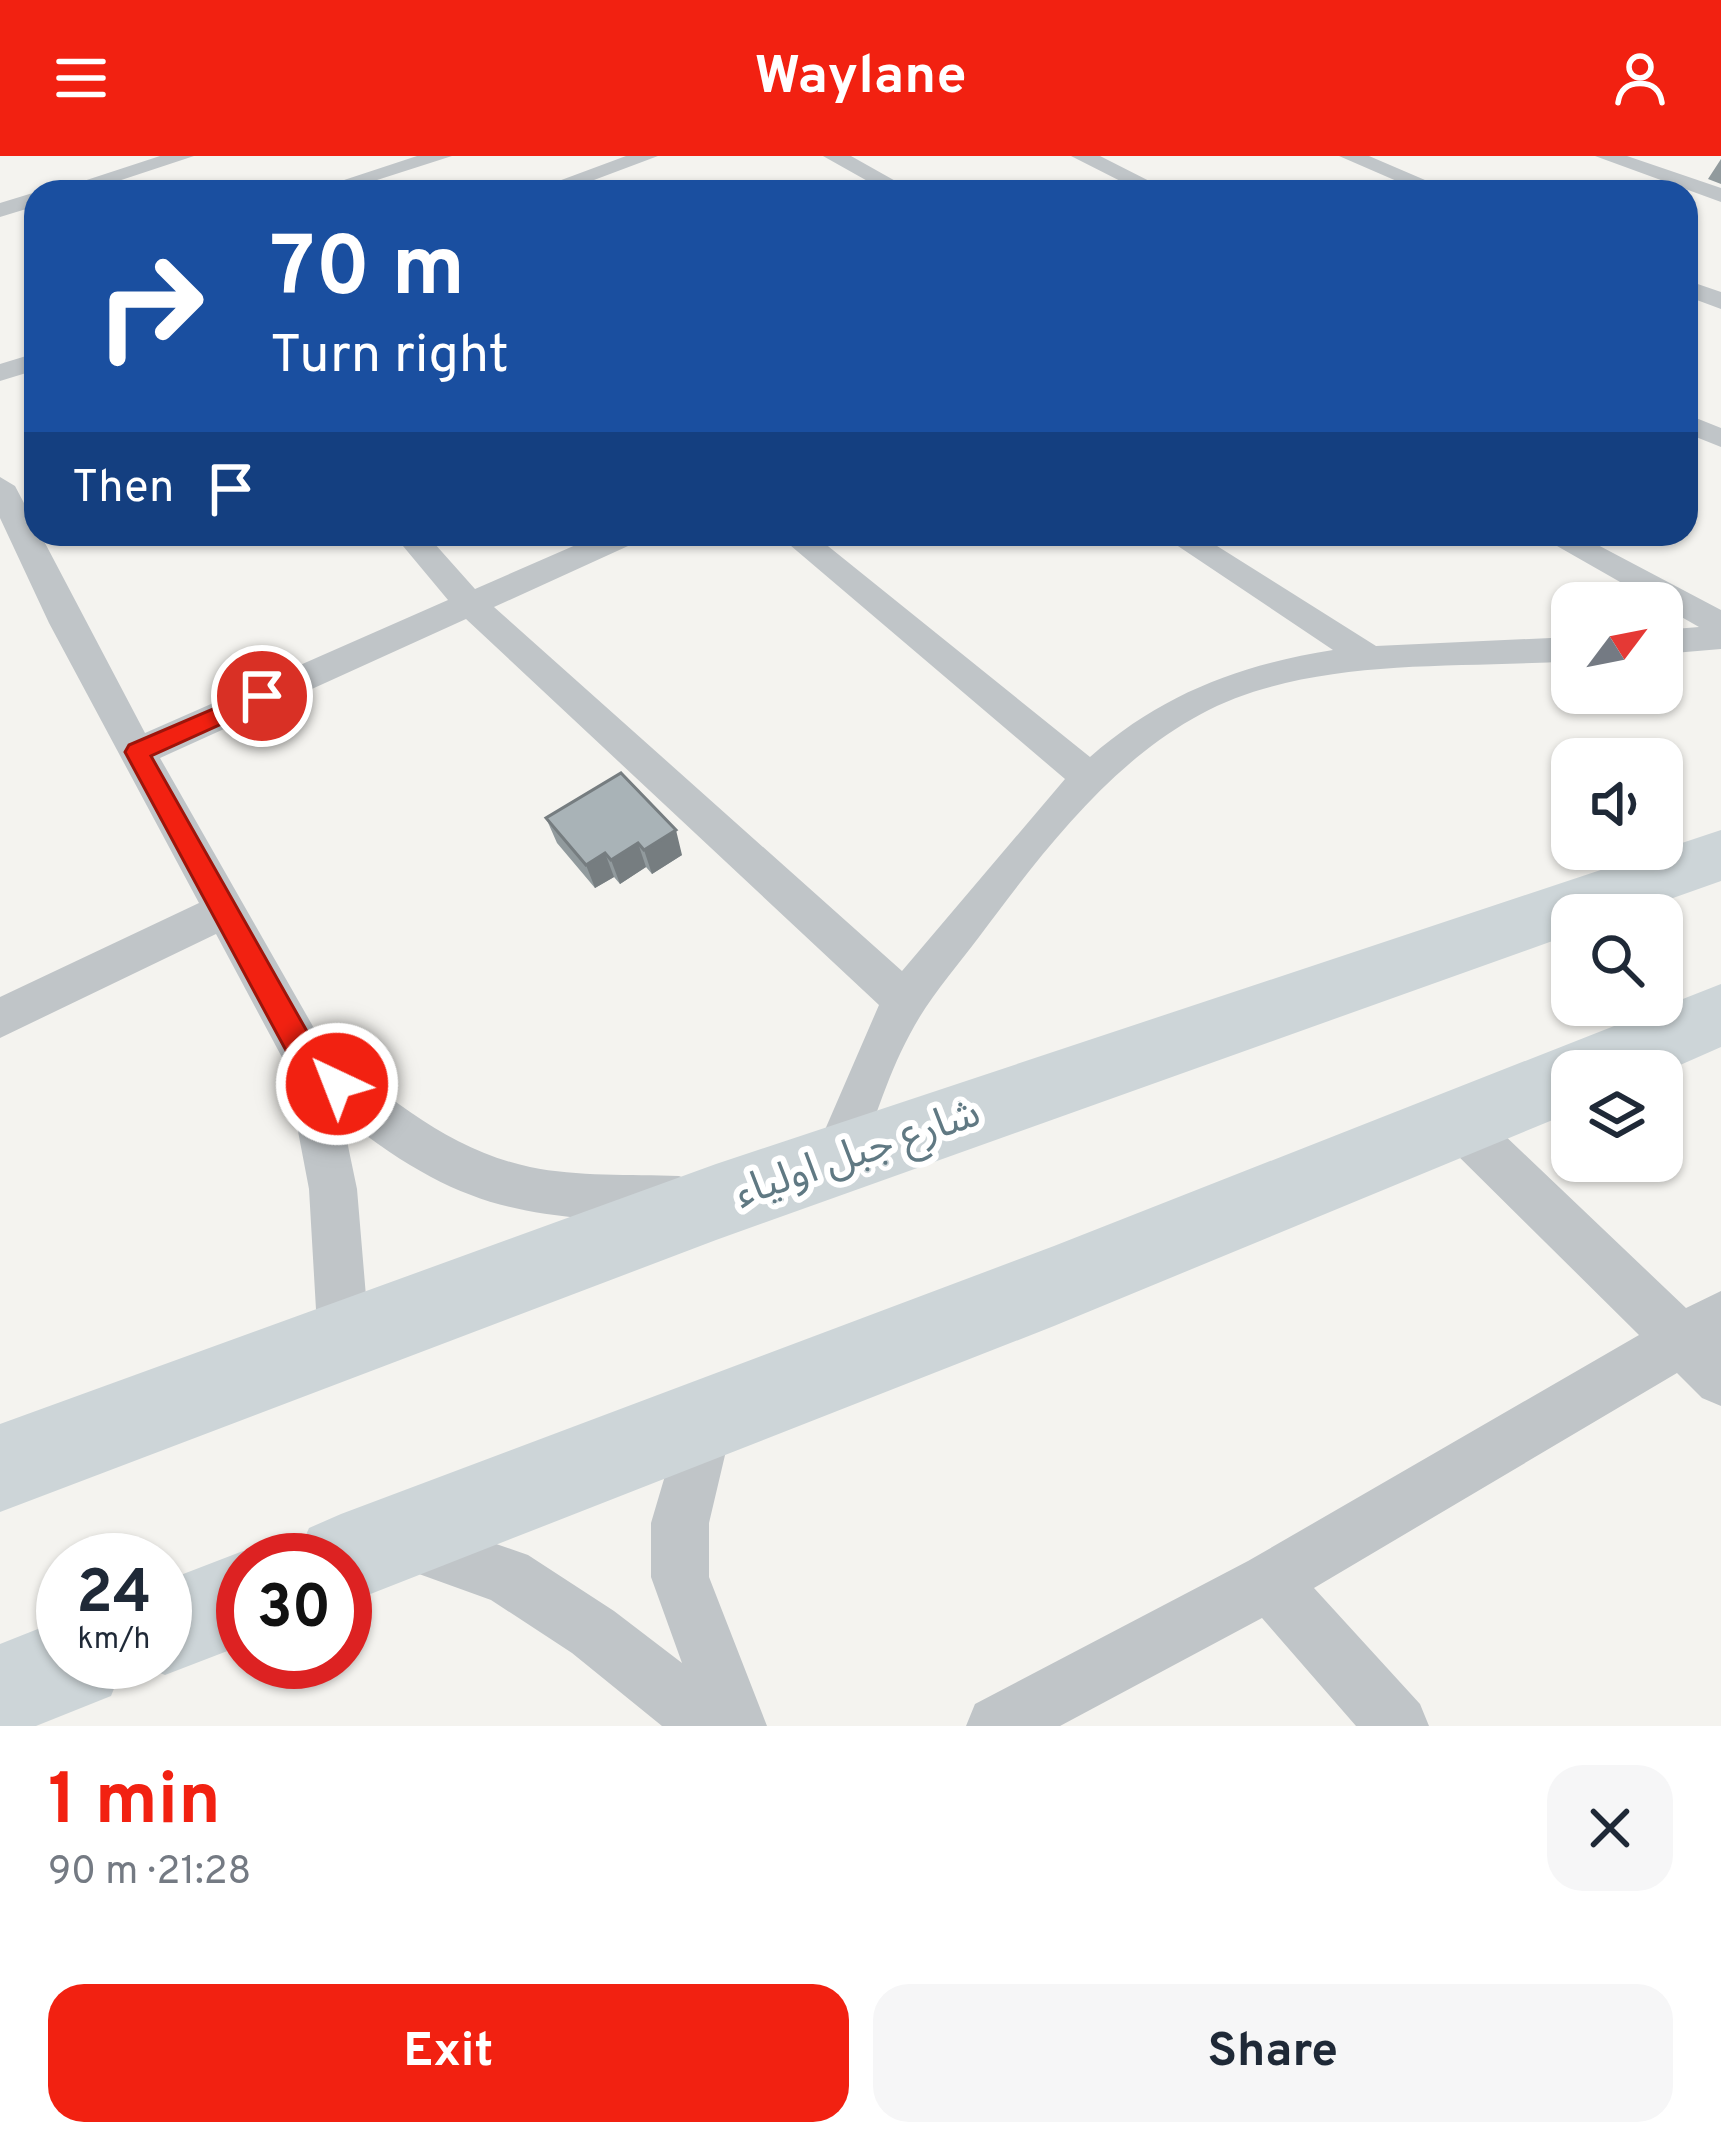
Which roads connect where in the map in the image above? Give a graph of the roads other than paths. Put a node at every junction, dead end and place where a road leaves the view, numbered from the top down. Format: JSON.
{"nodes":[{"id":1,"x":183,"y":156,"type":"edge"},
{"id":2,"x":441,"y":156,"type":"edge"},
{"id":3,"x":580,"y":156,"type":"edge"},
{"id":4,"x":647,"y":156,"type":"edge"},
{"id":5,"x":834,"y":156,"type":"edge"},
{"id":6,"x":1082,"y":156,"type":"edge"},
{"id":7,"x":1350,"y":156,"type":"edge"},
{"id":8,"x":1606,"y":156,"type":"edge"},
{"id":9,"x":602,"y":171,"type":"junction"},
{"id":10,"x":129,"y":180,"type":"edge"},
{"id":11,"x":352,"y":180,"type":"edge"},
{"id":12,"x":575,"y":180,"type":"edge"},
{"id":13,"x":617,"y":180,"type":"edge"},
{"id":14,"x":881,"y":180,"type":"edge"},
{"id":15,"x":1134,"y":180,"type":"edge"},
{"id":16,"x":1411,"y":180,"type":"edge"},
{"id":17,"x":1675,"y":180,"type":"edge"},
{"id":18,"x":0,"y":486,"type":"edge"},
{"id":19,"x":24,"y":533,"type":"edge"},
{"id":20,"x":31,"y":546,"type":"edge"},
{"id":21,"x":419,"y":546,"type":"edge"},
{"id":22,"x":601,"y":546,"type":"edge"},
{"id":23,"x":809,"y":546,"type":"edge"},
{"id":24,"x":1195,"y":546,"type":"edge"},
{"id":25,"x":1575,"y":546,"type":"edge"},
{"id":26,"x":470,"y":604,"type":"junction"},
{"id":27,"x":1721,"y":624,"type":"edge"},
{"id":28,"x":1721,"y":638,"type":"edge"},
{"id":29,"x":1683,"y":641,"type":"edge"},
{"id":30,"x":1551,"y":650,"type":"edge"},
{"id":31,"x":1364,"y":654,"type":"junction"},
{"id":32,"x":137,"y":752,"type":"junction"},
{"id":33,"x":1090,"y":778,"type":"junction"},
{"id":34,"x":1721,"y":855,"type":"edge"},
{"id":35,"x":225,"y":910,"type":"junction"},
{"id":36,"x":905,"y":1001,"type":"junction"},
{"id":37,"x":1721,"y":1015,"type":"edge"},
{"id":38,"x":0,"y":1018,"type":"edge"},
{"id":39,"x":1637,"y":1050,"type":"edge"},
{"id":40,"x":307,"y":1059,"type":"junction"},
{"id":41,"x":1551,"y":1087,"type":"edge"},
{"id":42,"x":1460,"y":1125,"type":"junction"},
{"id":43,"x":836,"y":1162,"type":"junction"},
{"id":44,"x":716,"y":1202,"type":"junction"},
{"id":45,"x":1698,"y":1329,"type":"edge"},
{"id":46,"x":344,"y":1344,"type":"junction"},
{"id":47,"x":1721,"y":1379,"type":"edge"},
{"id":48,"x":707,"y":1415,"type":"junction"},
{"id":49,"x":0,"y":1468,"type":"edge"},
{"id":50,"x":372,"y":1547,"type":"edge"},
{"id":51,"x":372,"y":1550,"type":"edge"},
{"id":52,"x":1269,"y":1582,"type":"junction"},
{"id":53,"x":36,"y":1678,"type":"edge"},
{"id":54,"x":0,"y":1692,"type":"edge"},
{"id":55,"x":712,"y":1726,"type":"edge"},
{"id":56,"x":736,"y":1726,"type":"edge"},
{"id":57,"x":998,"y":1726,"type":"edge"},
{"id":58,"x":1398,"y":1726,"type":"edge"}],
"edges":[{"from":1,"to":10,"type":"street"},
{"from":2,"to":11,"type":"street"},
{"from":3,"to":9,"type":"street"},
{"from":4,"to":9,"type":"street"},
{"from":5,"to":14,"type":"street"},
{"from":6,"to":15,"type":"street"},
{"from":7,"to":16,"type":"street"},
{"from":8,"to":17,"type":"street"},
{"from":9,"to":12,"type":"street"},
{"from":9,"to":13,"type":"street"},
{"from":18,"to":19,"type":"street"},
{"from":20,"to":32,"type":"street"},
{"from":21,"to":26,"type":"street"},
{"from":22,"to":26,"type":"street"},
{"from":23,"to":33,"type":"street"},
{"from":24,"to":31,"type":"street"},
{"from":25,"to":27,"type":"street"},
{"from":26,"to":32,"type":"street"},
{"from":26,"to":36,"type":"street"},
{"from":28,"to":29,"type":"street"},
{"from":30,"to":31,"type":"street"},
{"from":31,"to":33,"type":"street"},
{"from":32,"to":35,"type":"street"},
{"from":33,"to":36,"type":"street"},
{"from":34,"to":43,"type":"highway","name":"شارع جبل اولياء"},
{"from":35,"to":38,"type":"street"},
{"from":35,"to":40,"type":"street"},
{"from":36,"to":43,"type":"street"},
{"from":37,"to":39,"type":"highway"},
{"from":40,"to":44,"type":"street"},
{"from":40,"to":46,"type":"street"},
{"from":41,"to":42,"type":"highway"},
{"from":42,"to":45,"type":"street"},
{"from":42,"to":48,"type":"highway"},
{"from":43,"to":44,"type":"highway","name":"شارع جبل اولياء"},
{"from":44,"to":46,"type":"highway","name":"شارع جبل اولياء"},
{"from":45,"to":47,"type":"street"},
{"from":45,"to":52,"type":"street"},
{"from":46,"to":49,"type":"highway","name":"شارع جبل اولياء"},
{"from":48,"to":50,"type":"highway"},
{"from":48,"to":56,"type":"street"},
{"from":51,"to":55,"type":"street"},
{"from":52,"to":57,"type":"street"},
{"from":52,"to":58,"type":"street"},
{"from":53,"to":54,"type":"highway"}]}
